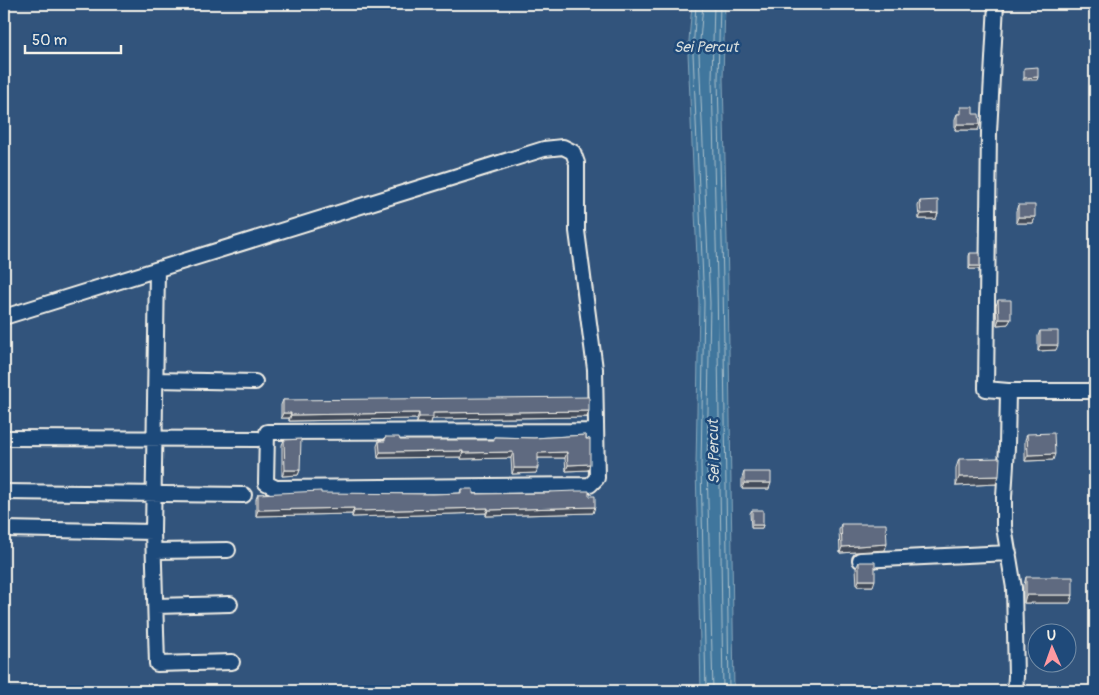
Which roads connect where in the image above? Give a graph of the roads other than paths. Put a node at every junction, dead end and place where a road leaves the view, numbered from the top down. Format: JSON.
{"nodes":[{"id":1,"x":996,"y":4,"type":"edge"},
{"id":2,"x":157,"y":270,"type":"junction"},
{"id":3,"x":4,"y":317,"type":"edge"},
{"id":4,"x":156,"y":380,"type":"junction"},
{"id":5,"x":255,"y":382,"type":"dead end"},
{"id":6,"x":1008,"y":391,"type":"junction"},
{"id":7,"x":1095,"y":391,"type":"edge"},
{"id":8,"x":596,"y":431,"type":"junction"},
{"id":9,"x":4,"y":438,"type":"edge"},
{"id":10,"x":155,"y":438,"type":"junction"},
{"id":11,"x":258,"y":438,"type":"dead end"},
{"id":12,"x":4,"y":492,"type":"edge"},
{"id":13,"x":154,"y":494,"type":"junction"},
{"id":14,"x":244,"y":494,"type":"dead end"},
{"id":15,"x":4,"y":529,"type":"edge"},
{"id":16,"x":153,"y":532,"type":"junction"},
{"id":17,"x":228,"y":550,"type":"dead end"},
{"id":18,"x":154,"y":551,"type":"junction"},
{"id":19,"x":1009,"y":553,"type":"junction"},
{"id":20,"x":860,"y":560,"type":"edge"},
{"id":21,"x":230,"y":604,"type":"dead end"},
{"id":22,"x":156,"y":606,"type":"junction"},
{"id":23,"x":232,"y":662,"type":"dead end"},
{"id":24,"x":1015,"y":691,"type":"edge"}],
"edges":[{"from":1,"to":6,"type":"street"},
{"from":2,"to":3,"type":"street"},
{"from":2,"to":4,"type":"street"},
{"from":2,"to":8,"type":"street"},
{"from":4,"to":5,"type":"street"},
{"from":4,"to":10,"type":"street"},
{"from":6,"to":7,"type":"street"},
{"from":6,"to":19,"type":"street"},
{"from":8,"to":8,"type":"street"},
{"from":9,"to":10,"type":"street"},
{"from":10,"to":11,"type":"street"},
{"from":10,"to":13,"type":"street"},
{"from":12,"to":13,"type":"street"},
{"from":13,"to":14,"type":"street"},
{"from":13,"to":16,"type":"street"},
{"from":15,"to":16,"type":"street"},
{"from":16,"to":18,"type":"street"},
{"from":17,"to":18,"type":"street"},
{"from":18,"to":22,"type":"street"},
{"from":19,"to":20,"type":"street"},
{"from":19,"to":24,"type":"street"},
{"from":21,"to":22,"type":"street"},
{"from":22,"to":23,"type":"street"}]}
